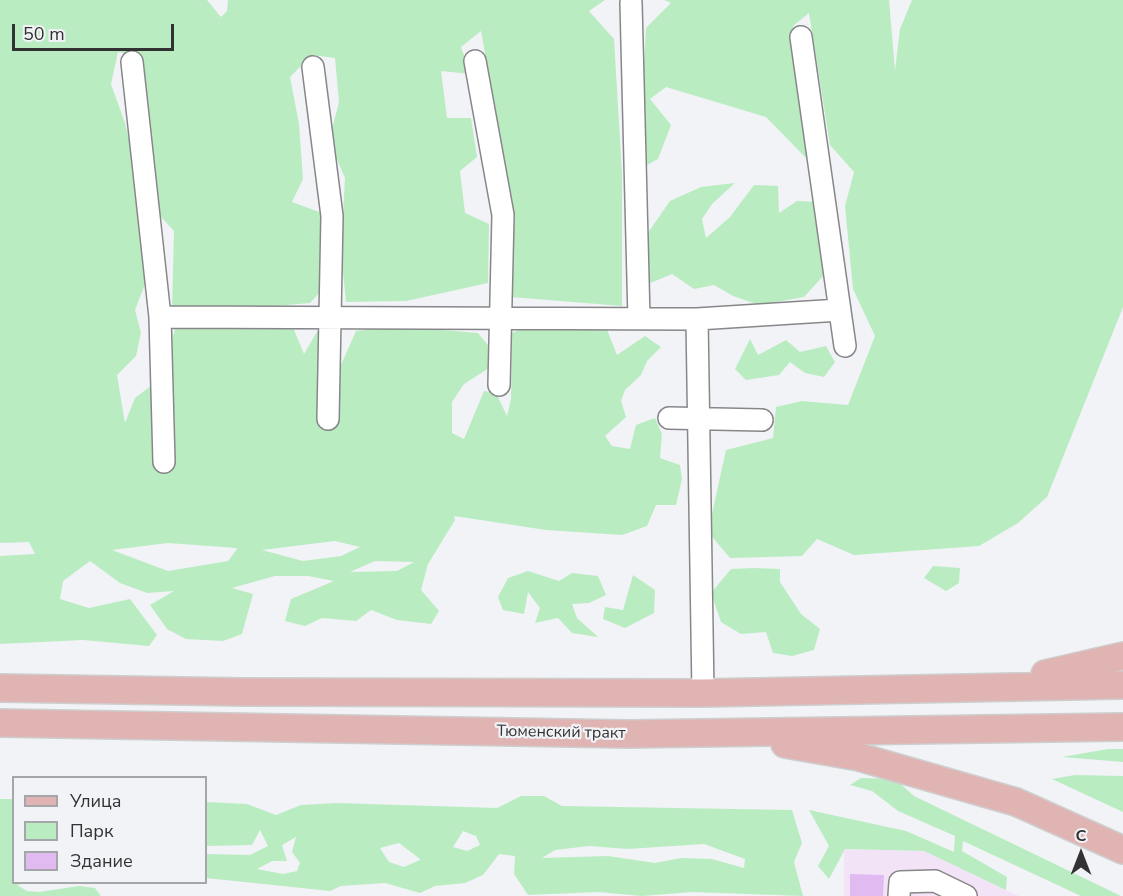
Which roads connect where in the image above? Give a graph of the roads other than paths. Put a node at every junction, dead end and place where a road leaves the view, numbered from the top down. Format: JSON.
{"nodes":[{"id":1,"x":631,"y":3,"type":"dead end"},
{"id":2,"x":801,"y":37,"type":"dead end"},
{"id":3,"x":475,"y":61,"type":"dead end"},
{"id":4,"x":132,"y":62,"type":"dead end"},
{"id":5,"x":313,"y":67,"type":"dead end"},
{"id":6,"x":840,"y":310,"type":"junction"},
{"id":7,"x":160,"y":317,"type":"junction"},
{"id":8,"x":330,"y":318,"type":"junction"},
{"id":9,"x":500,"y":319,"type":"junction"},
{"id":10,"x":639,"y":319,"type":"junction"},
{"id":11,"x":698,"y":319,"type":"junction"},
{"id":12,"x":845,"y":346,"type":"dead end"},
{"id":13,"x":499,"y":385,"type":"dead end"},
{"id":14,"x":669,"y":418,"type":"dead end"},
{"id":15,"x":328,"y":419,"type":"dead end"},
{"id":16,"x":699,"y":420,"type":"junction"},
{"id":17,"x":762,"y":420,"type":"dead end"},
{"id":18,"x":164,"y":462,"type":"dead end"},
{"id":19,"x":1123,"y":656,"type":"edge"},
{"id":20,"x":1123,"y":685,"type":"edge"},
{"id":21,"x":960,"y":687,"type":"junction"},
{"id":22,"x":0,"y":688,"type":"edge"},
{"id":23,"x":703,"y":693,"type":"junction"},
{"id":24,"x":0,"y":723,"type":"edge"},
{"id":25,"x":1123,"y":727,"type":"edge"},
{"id":26,"x":628,"y":734,"type":"junction"},
{"id":27,"x":1123,"y":850,"type":"edge"},
{"id":28,"x":958,"y":894,"type":"edge"},
{"id":29,"x":900,"y":896,"type":"edge"}],
"edges":[{"from":1,"to":10,"type":"lane"},
{"from":2,"to":6,"type":"lane"},
{"from":3,"to":9,"type":"lane"},
{"from":4,"to":7,"type":"lane"},
{"from":5,"to":8,"type":"lane"},
{"from":6,"to":11,"type":"lane"},
{"from":6,"to":12,"type":"lane"},
{"from":7,"to":8,"type":"lane"},
{"from":7,"to":18,"type":"lane"},
{"from":8,"to":9,"type":"lane"},
{"from":8,"to":15,"type":"lane"},
{"from":9,"to":10,"type":"lane"},
{"from":9,"to":13,"type":"lane"},
{"from":10,"to":11,"type":"lane"},
{"from":11,"to":16,"type":"lane"},
{"from":14,"to":16,"type":"lane"},
{"from":16,"to":17,"type":"lane"},
{"from":16,"to":23,"type":"lane"},
{"from":19,"to":21,"type":"main road"},
{"from":20,"to":21,"type":"main road"},
{"from":21,"to":23,"type":"main road"},
{"from":22,"to":23,"type":"main road"},
{"from":24,"to":26,"type":"main road","name":"Тюменский тракт"},
{"from":25,"to":26,"type":"main road","name":"Тюменский тракт"},
{"from":26,"to":27,"type":"main road"},
{"from":28,"to":29,"type":"lane"}]}
